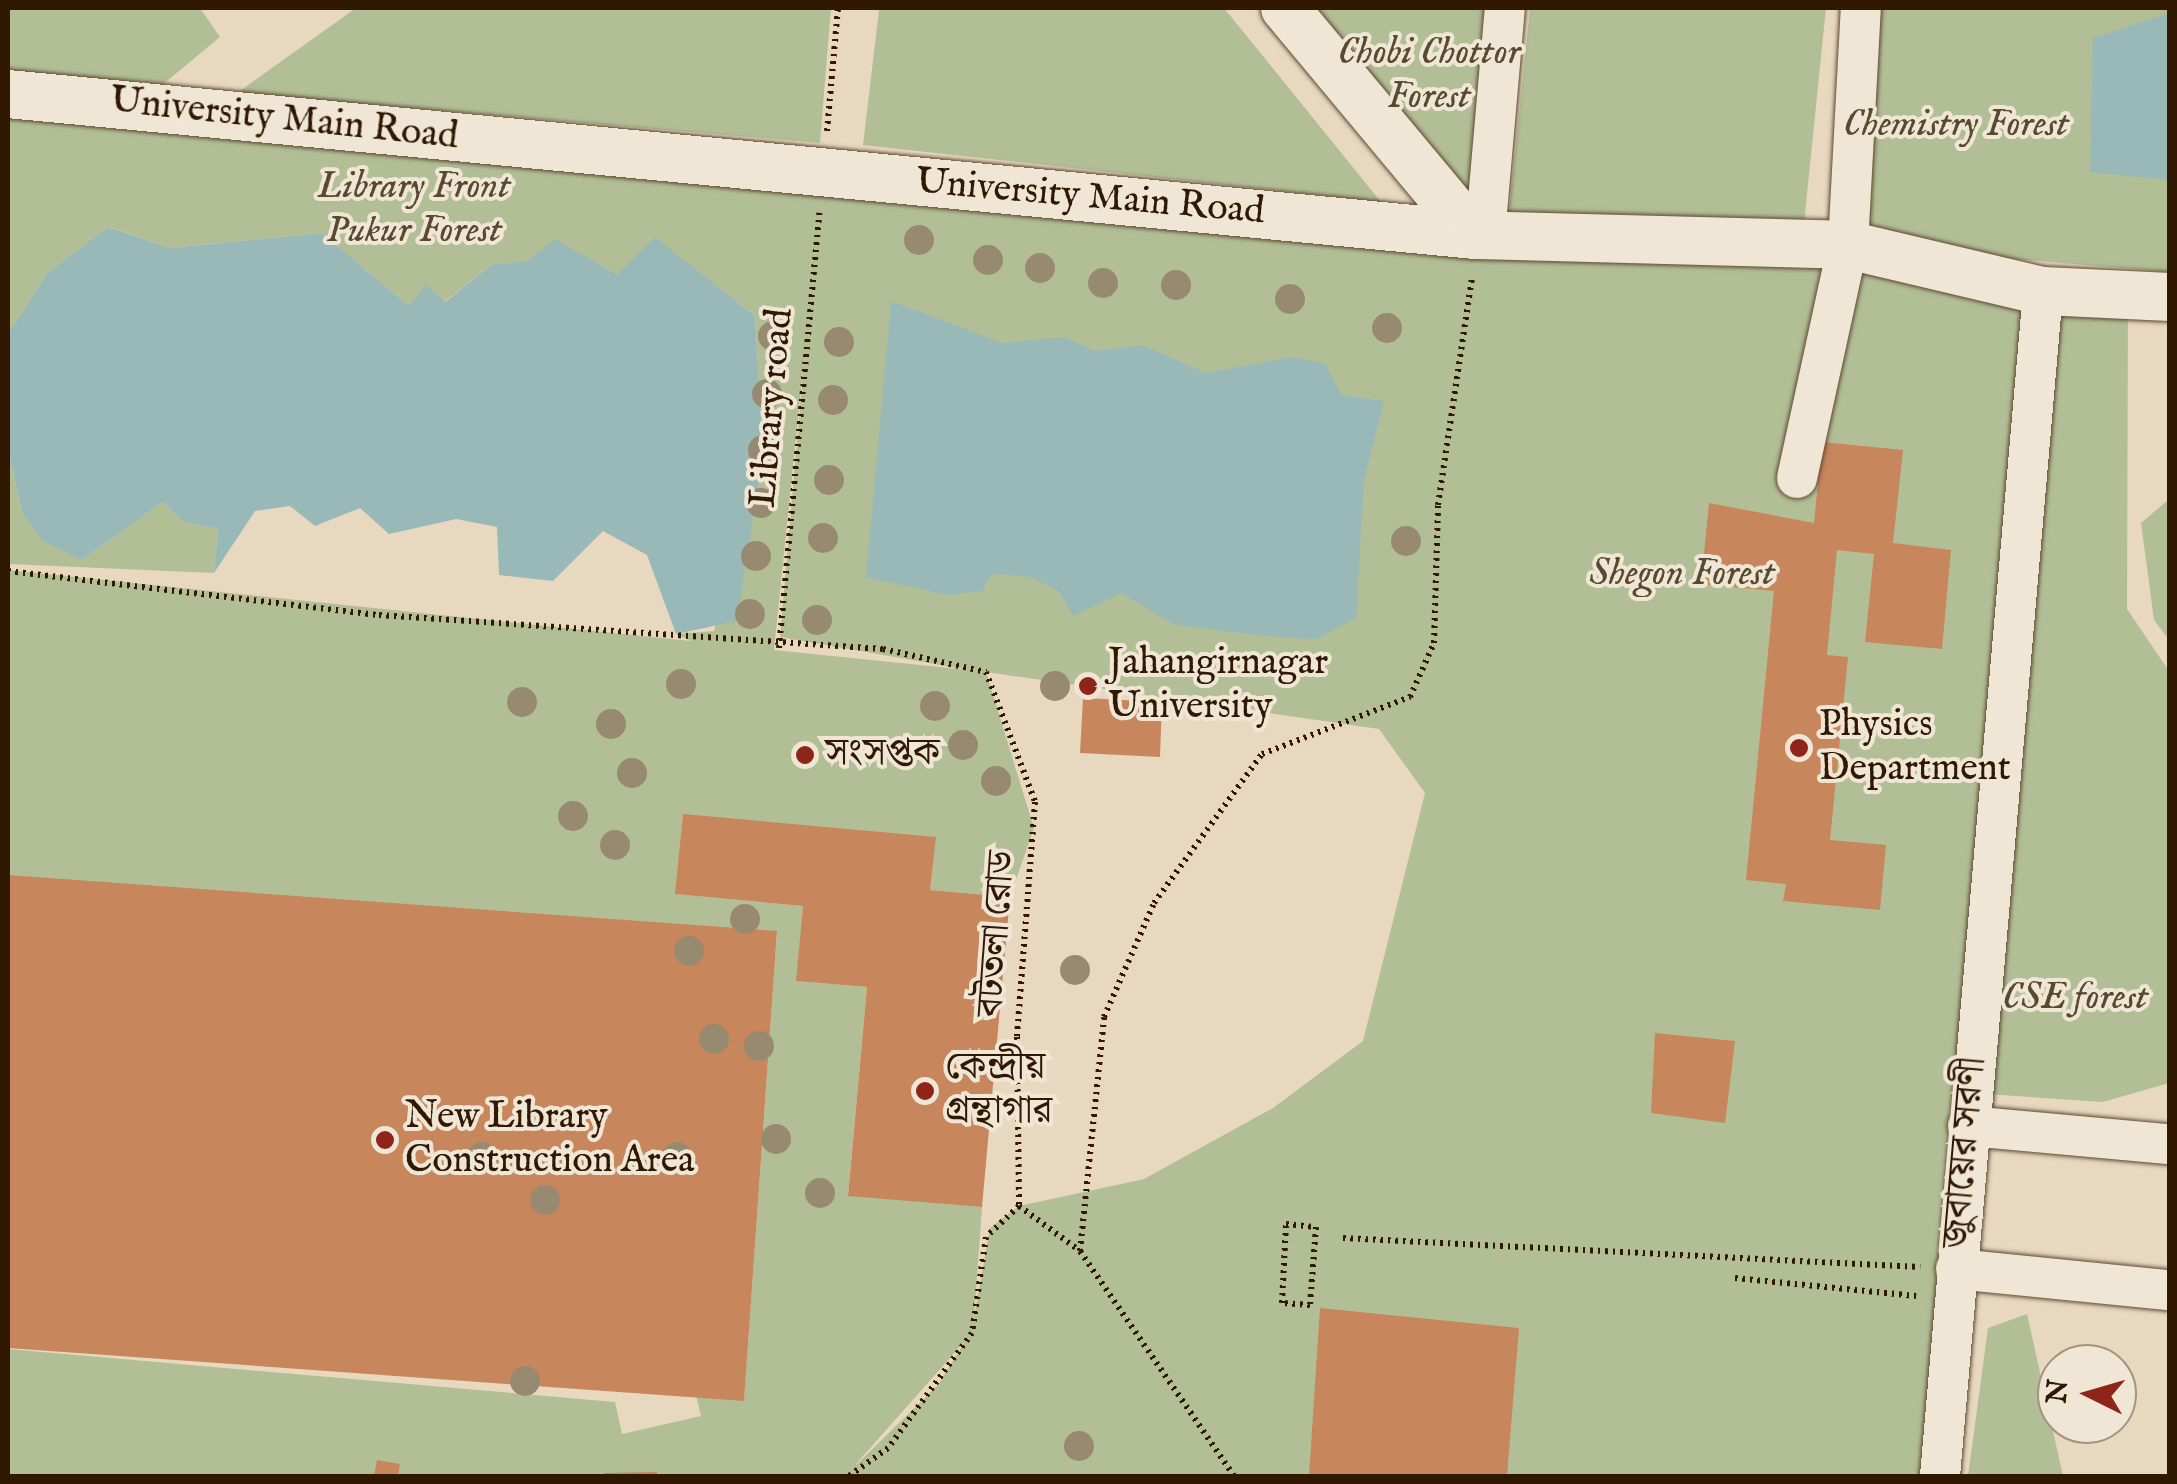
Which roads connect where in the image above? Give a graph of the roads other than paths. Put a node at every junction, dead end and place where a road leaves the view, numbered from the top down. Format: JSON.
{"nodes":[{"id":1,"x":1285,"y":8,"type":"edge"},
{"id":2,"x":1505,"y":8,"type":"edge"},
{"id":3,"x":1861,"y":8,"type":"edge"},
{"id":4,"x":8,"y":94,"type":"edge"},
{"id":5,"x":1479,"y":235,"type":"junction"},
{"id":6,"x":1848,"y":245,"type":"junction"},
{"id":7,"x":2044,"y":292,"type":"junction"},
{"id":8,"x":2170,"y":297,"type":"edge"},
{"id":9,"x":1796,"y":478,"type":"dead end"},
{"id":10,"x":1968,"y":1126,"type":"junction"},
{"id":11,"x":2168,"y":1144,"type":"edge"},
{"id":12,"x":1956,"y":1284,"type":"junction"},
{"id":13,"x":2168,"y":1290,"type":"edge"},
{"id":14,"x":1940,"y":1476,"type":"edge"}],
"edges":[{"from":1,"to":5,"type":"street"},
{"from":2,"to":5,"type":"street"},
{"from":3,"to":6,"type":"street"},
{"from":4,"to":5,"type":"street","name":"University Main Road"},
{"from":5,"to":6,"type":"street","name":"University Main Road"},
{"from":6,"to":7,"type":"street","name":"University Main Road"},
{"from":6,"to":9,"type":"street"},
{"from":7,"to":8,"type":"street","name":"University Main Road"},
{"from":7,"to":10,"type":"street","name":"জুবায়ের সরণী"},
{"from":10,"to":11,"type":"street"},
{"from":10,"to":12,"type":"street","name":"জুবায়ের সরণী"},
{"from":12,"to":13,"type":"street"},
{"from":12,"to":14,"type":"street","name":"জুবায়ের সরণী"}]}
